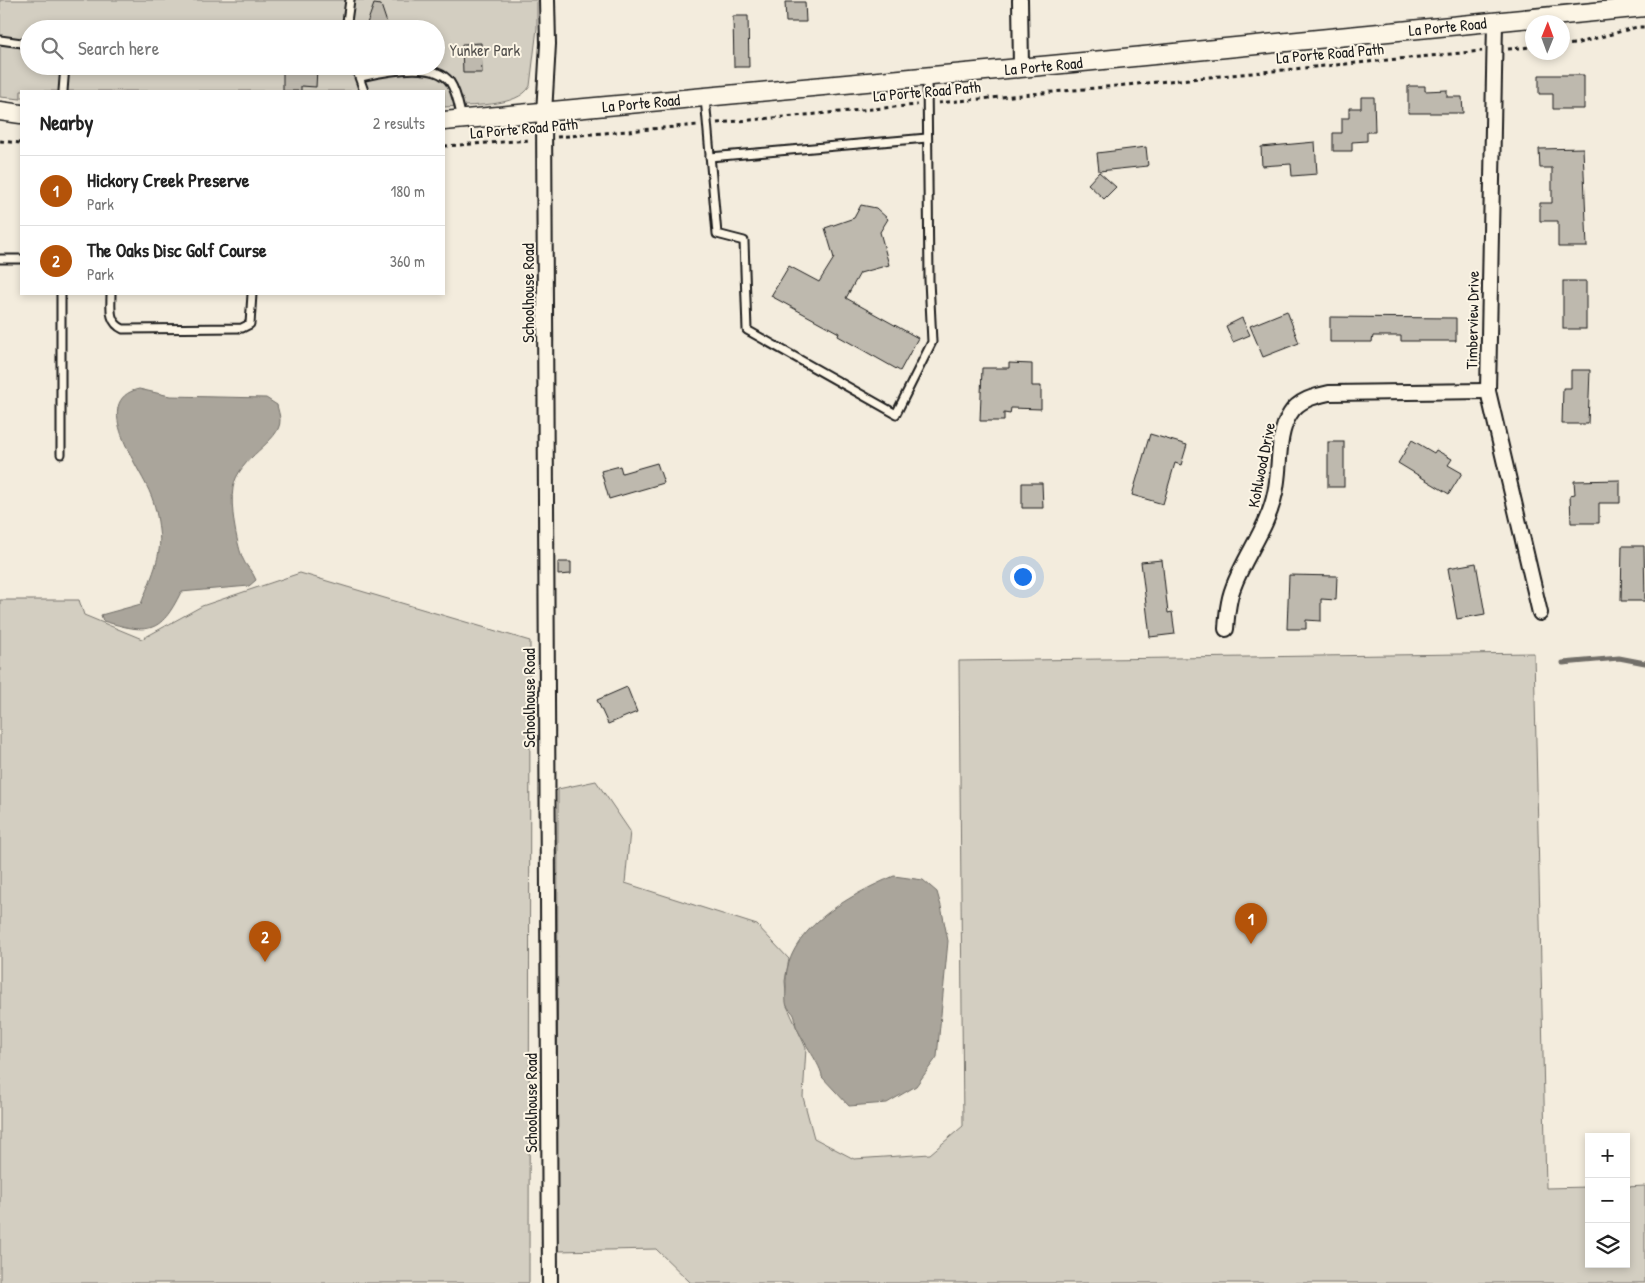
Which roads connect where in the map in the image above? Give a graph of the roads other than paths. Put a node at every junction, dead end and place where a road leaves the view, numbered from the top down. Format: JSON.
{"nodes":[{"id":1,"x":350,"y":0,"type":"edge"},
{"id":2,"x":547,"y":0,"type":"edge"},
{"id":3,"x":1020,"y":0,"type":"edge"},
{"id":4,"x":1645,"y":7,"type":"edge"},
{"id":5,"x":347,"y":20,"type":"edge"},
{"id":6,"x":1495,"y":22,"type":"junction"},
{"id":7,"x":0,"y":40,"type":"edge"},
{"id":8,"x":20,"y":43,"type":"edge"},
{"id":9,"x":1021,"y":67,"type":"junction"},
{"id":10,"x":64,"y":75,"type":"edge"},
{"id":11,"x":370,"y":75,"type":"edge"},
{"id":12,"x":439,"y":75,"type":"edge"},
{"id":13,"x":927,"y":76,"type":"junction"},
{"id":14,"x":361,"y":77,"type":"joint"},
{"id":15,"x":63,"y":90,"type":"edge"},
{"id":16,"x":364,"y":90,"type":"edge"},
{"id":17,"x":705,"y":96,"type":"junction"},
{"id":18,"x":0,"y":111,"type":"edge"},
{"id":19,"x":544,"y":113,"type":"junction"},
{"id":20,"x":20,"y":114,"type":"edge"},
{"id":21,"x":462,"y":120,"type":"junction"},
{"id":22,"x":445,"y":121,"type":"edge"},
{"id":23,"x":927,"y":138,"type":"junction"},
{"id":24,"x":710,"y":157,"type":"junction"},
{"id":25,"x":0,"y":259,"type":"edge"},
{"id":26,"x":20,"y":259,"type":"edge"},
{"id":27,"x":61,"y":295,"type":"edge"},
{"id":28,"x":111,"y":295,"type":"edge"},
{"id":29,"x":252,"y":295,"type":"edge"},
{"id":30,"x":1488,"y":391,"type":"junction"},
{"id":31,"x":61,"y":454,"type":"dead end"},
{"id":32,"x":1540,"y":613,"type":"dead end"},
{"id":33,"x":1226,"y":629,"type":"dead end"},
{"id":34,"x":550,"y":1283,"type":"edge"}],
"edges":[{"from":1,"to":5,"type":"lane"},
{"from":2,"to":19,"type":"street","name":"Schoolhouse Road"},
{"from":3,"to":9,"type":"street"},
{"from":4,"to":6,"type":"street","name":"La Porte Road"},
{"from":6,"to":9,"type":"street","name":"La Porte Road"},
{"from":6,"to":30,"type":"street","name":"Timberview Drive"},
{"from":7,"to":8,"type":"lane"},
{"from":9,"to":13,"type":"street","name":"La Porte Road"},
{"from":10,"to":15,"type":"lane"},
{"from":11,"to":14,"type":"lane"},
{"from":12,"to":21,"type":"lane"},
{"from":13,"to":17,"type":"street","name":"La Porte Road"},
{"from":13,"to":23,"type":"lane"},
{"from":14,"to":16,"type":"lane"},
{"from":17,"to":19,"type":"street","name":"La Porte Road"},
{"from":17,"to":24,"type":"lane"},
{"from":18,"to":20,"type":"street"},
{"from":19,"to":21,"type":"street","name":"La Porte Road"},
{"from":19,"to":34,"type":"street","name":"Schoolhouse Road"},
{"from":21,"to":22,"type":"street","name":"La Porte Road"},
{"from":23,"to":24,"type":"lane"},
{"from":23,"to":24,"type":"lane"},
{"from":25,"to":26,"type":"lane"},
{"from":27,"to":31,"type":"lane"},
{"from":28,"to":29,"type":"lane"},
{"from":30,"to":32,"type":"street","name":"Timberview Drive"},
{"from":30,"to":33,"type":"street","name":"Kohlwood Drive"}]}
